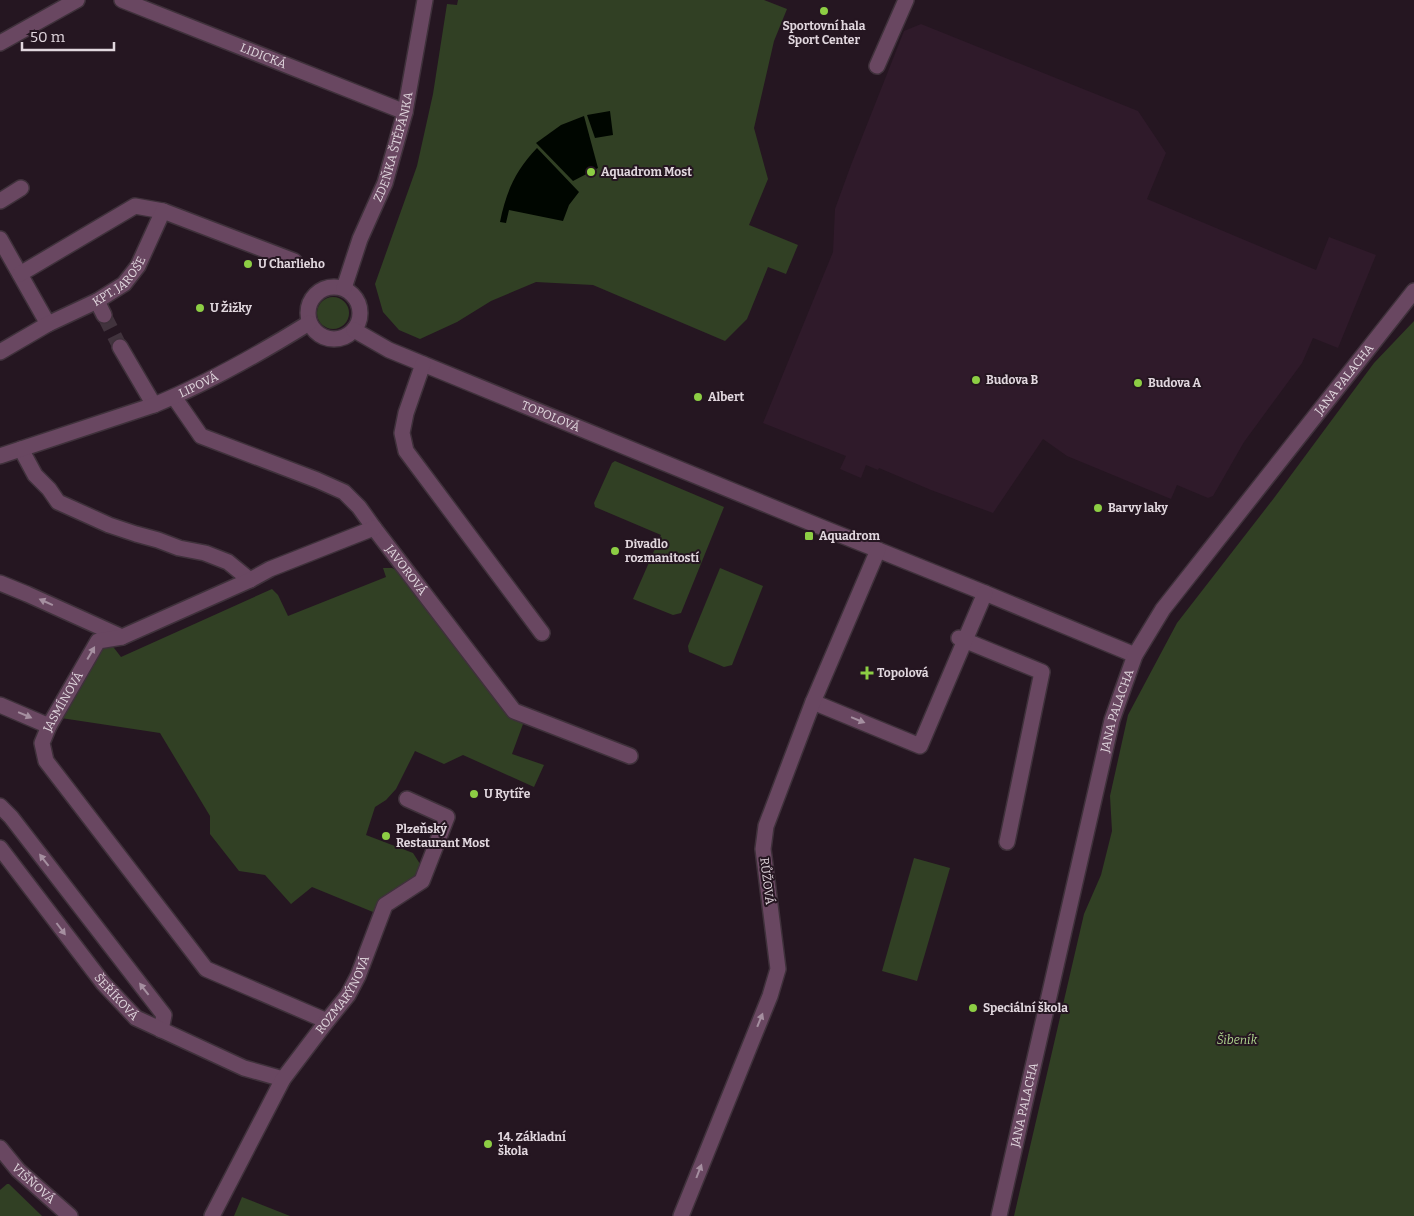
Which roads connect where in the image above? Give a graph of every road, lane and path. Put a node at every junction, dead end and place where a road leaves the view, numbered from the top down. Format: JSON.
{"nodes":[{"id":1,"x":77,"y":0,"type":"edge"},
{"id":2,"x":122,"y":0,"type":"edge"},
{"id":3,"x":425,"y":0,"type":"edge"},
{"id":4,"x":906,"y":0,"type":"edge"},
{"id":5,"x":0,"y":44,"type":"edge"},
{"id":6,"x":877,"y":66,"type":"dead end"},
{"id":7,"x":406,"y":112,"type":"junction"},
{"id":8,"x":21,"y":188,"type":"dead end"},
{"id":9,"x":0,"y":200,"type":"edge"},
{"id":10,"x":162,"y":211,"type":"junction"},
{"id":11,"x":0,"y":239,"type":"edge"},
{"id":12,"x":294,"y":261,"type":"dead end"},
{"id":13,"x":20,"y":274,"type":"junction"},
{"id":14,"x":344,"y":288,"type":"junction"},
{"id":15,"x":1414,"y":291,"type":"edge"},
{"id":16,"x":98,"y":301,"type":"junction"},
{"id":17,"x":104,"y":315,"type":"tunnel mouth"},
{"id":18,"x":309,"y":323,"type":"junction"},
{"id":19,"x":48,"y":324,"type":"junction"},
{"id":20,"x":354,"y":330,"type":"junction"},
{"id":21,"x":120,"y":347,"type":"tunnel mouth"},
{"id":22,"x":0,"y":352,"type":"edge"},
{"id":23,"x":423,"y":364,"type":"junction"},
{"id":24,"x":174,"y":397,"type":"junction"},
{"id":25,"x":154,"y":405,"type":"junction"},
{"id":26,"x":21,"y":448,"type":"junction"},
{"id":27,"x":0,"y":456,"type":"edge"},
{"id":28,"x":374,"y":528,"type":"junction"},
{"id":29,"x":878,"y":550,"type":"junction"},
{"id":30,"x":250,"y":580,"type":"junction"},
{"id":31,"x":0,"y":583,"type":"edge"},
{"id":32,"x":985,"y":593,"type":"junction"},
{"id":33,"x":542,"y":633,"type":"dead end"},
{"id":34,"x":122,"y":637,"type":"junction"},
{"id":35,"x":962,"y":640,"type":"junction"},
{"id":36,"x":1135,"y":655,"type":"junction"},
{"id":37,"x":813,"y":702,"type":"junction"},
{"id":38,"x":0,"y":705,"type":"edge"},
{"id":39,"x":49,"y":726,"type":"junction"},
{"id":40,"x":630,"y":756,"type":"dead end"},
{"id":41,"x":407,"y":799,"type":"dead end"},
{"id":42,"x":0,"y":806,"type":"edge"},
{"id":43,"x":1007,"y":842,"type":"dead end"},
{"id":44,"x":0,"y":848,"type":"edge"},
{"id":45,"x":327,"y":1020,"type":"junction"},
{"id":46,"x":161,"y":1030,"type":"junction"},
{"id":47,"x":283,"y":1080,"type":"junction"},
{"id":48,"x":0,"y":1148,"type":"edge"},
{"id":49,"x":70,"y":1216,"type":"edge"},
{"id":50,"x":212,"y":1216,"type":"edge"},
{"id":51,"x":681,"y":1216,"type":"edge"},
{"id":52,"x":999,"y":1216,"type":"edge"}],
"edges":[{"from":1,"to":5,"type":"street"},
{"from":2,"to":7,"type":"street","name":"LIDICKÁ"},
{"from":3,"to":7,"type":"street","name":"ZDEŇKA ŠTĚPÁNKA"},
{"from":4,"to":6,"type":"street"},
{"from":7,"to":14,"type":"street","name":"ZDEŇKA ŠTĚPÁNKA"},
{"from":8,"to":9,"type":"street"},
{"from":10,"to":12,"type":"street"},
{"from":10,"to":13,"type":"street"},
{"from":10,"to":16,"type":"street","name":"KPT. JAROŠE"},
{"from":11,"to":13,"type":"street"},
{"from":13,"to":19,"type":"street"},
{"from":14,"to":18,"type":"street"},
{"from":14,"to":20,"type":"street"},
{"from":15,"to":36,"type":"street","name":"JANA PALACHA"},
{"from":16,"to":17,"type":"street"},
{"from":16,"to":19,"type":"street","name":"KPT. JAROŠE"},
{"from":18,"to":20,"type":"street"},
{"from":18,"to":24,"type":"street","name":"LIPOVÁ"},
{"from":19,"to":22,"type":"street","name":"KPT. JAROŠE"},
{"from":20,"to":23,"type":"street","name":"TOPOLOVÁ"},
{"from":21,"to":25,"type":"street"},
{"from":23,"to":29,"type":"street","name":"TOPOLOVÁ"},
{"from":23,"to":33,"type":"street"},
{"from":24,"to":25,"type":"street","name":"LIPOVÁ"},
{"from":24,"to":28,"type":"street","name":"JAVOROVÁ"},
{"from":25,"to":26,"type":"street","name":"LIPOVÁ"},
{"from":26,"to":27,"type":"street","name":"LIPOVÁ"},
{"from":26,"to":30,"type":"street"},
{"from":28,"to":30,"type":"street","name":"JASMÍNOVÁ"},
{"from":28,"to":40,"type":"street","name":"JAVOROVÁ"},
{"from":29,"to":32,"type":"street","name":"TOPOLOVÁ"},
{"from":29,"to":37,"type":"street","name":"RŮŽOVÁ"},
{"from":30,"to":34,"type":"street","name":"JASMÍNOVÁ"},
{"from":34,"to":31,"type":"street","one_way":true},
{"from":32,"to":35,"type":"street"},
{"from":32,"to":36,"type":"street","name":"TOPOLOVÁ"},
{"from":39,"to":34,"type":"street","name":"JASMÍNOVÁ","one_way":true},
{"from":37,"to":35,"type":"street","one_way":true},
{"from":35,"to":43,"type":"street"},
{"from":36,"to":52,"type":"street","name":"JANA PALACHA"},
{"from":51,"to":37,"type":"street","name":"RŮŽOVÁ","one_way":true},
{"from":38,"to":39,"type":"street","one_way":true},
{"from":39,"to":45,"type":"street","name":"JASMÍNOVÁ"},
{"from":41,"to":45,"type":"street","name":"ROZMARÝNOVÁ"},
{"from":46,"to":42,"type":"street","one_way":true},
{"from":44,"to":46,"type":"street","name":"ŠEŘÍKOVÁ","one_way":true},
{"from":45,"to":47,"type":"street","name":"ROZMARÝNOVÁ"},
{"from":46,"to":47,"type":"street","name":"ŠEŘÍKOVÁ"},
{"from":47,"to":50,"type":"street","name":"ROZMARÝNOVÁ"},
{"from":48,"to":49,"type":"street","name":"VIŠŇOVÁ"}]}
